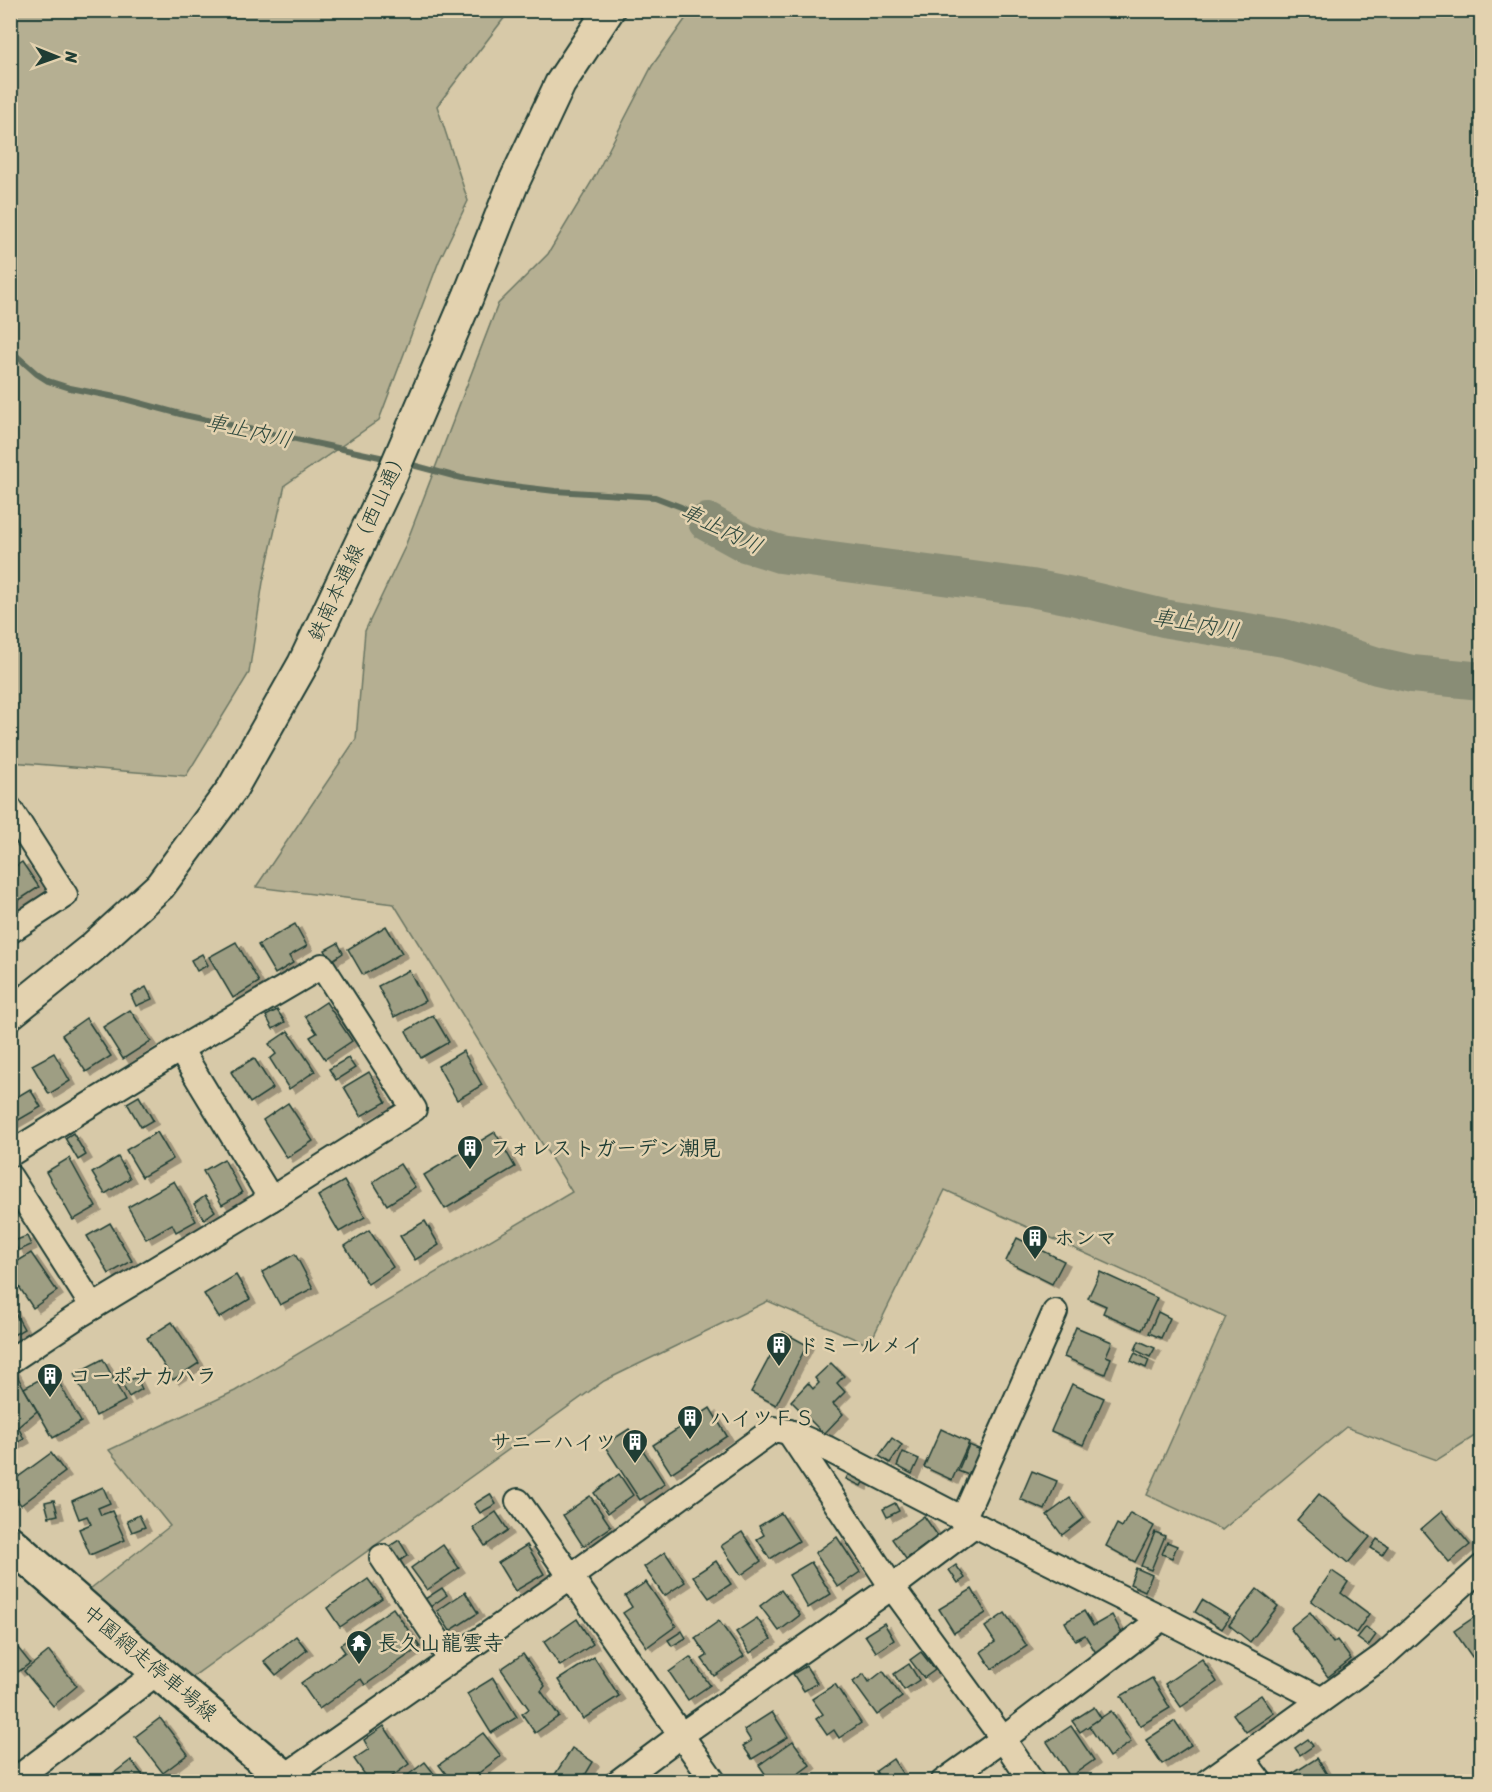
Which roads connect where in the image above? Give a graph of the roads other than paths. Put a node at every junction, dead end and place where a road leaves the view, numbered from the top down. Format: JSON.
{"nodes":[{"id":1,"x":609,"y":10,"type":"edge"},
{"id":2,"x":10,"y":809,"type":"edge"},
{"id":3,"x":10,"y":931,"type":"edge"},
{"id":4,"x":10,"y":1014,"type":"edge"},
{"id":5,"x":180,"y":1050,"type":"junction"},
{"id":6,"x":10,"y":1154,"type":"edge"},
{"id":7,"x":10,"y":1177,"type":"edge"},
{"id":8,"x":271,"y":1199,"type":"junction"},
{"id":9,"x":93,"y":1307,"type":"junction"},
{"id":10,"x":1054,"y":1312,"type":"dead end"},
{"id":11,"x":10,"y":1361,"type":"edge"},
{"id":12,"x":789,"y":1432,"type":"junction"},
{"id":13,"x":518,"y":1501,"type":"dead end"},
{"id":14,"x":968,"y":1522,"type":"junction"},
{"id":15,"x":10,"y":1543,"type":"edge"},
{"id":16,"x":382,"y":1557,"type":"dead end"},
{"id":17,"x":1481,"y":1567,"type":"edge"},
{"id":18,"x":570,"y":1577,"type":"junction"},
{"id":19,"x":892,"y":1587,"type":"junction"},
{"id":20,"x":1162,"y":1618,"type":"junction"},
{"id":21,"x":450,"y":1659,"type":"junction"},
{"id":22,"x":158,"y":1672,"type":"junction"},
{"id":23,"x":1320,"y":1699,"type":"junction"},
{"id":24,"x":681,"y":1736,"type":"junction"},
{"id":25,"x":1003,"y":1739,"type":"junction"},
{"id":26,"x":1242,"y":1758,"type":"junction"},
{"id":27,"x":284,"y":1780,"type":"edge"},
{"id":28,"x":12,"y":1782,"type":"edge"},
{"id":29,"x":618,"y":1782,"type":"edge"},
{"id":30,"x":714,"y":1782,"type":"edge"},
{"id":31,"x":943,"y":1782,"type":"edge"},
{"id":32,"x":1032,"y":1782,"type":"edge"},
{"id":33,"x":1207,"y":1782,"type":"edge"},
{"id":34,"x":1260,"y":1782,"type":"edge"}],
"edges":[{"from":1,"to":4,"type":"street","name":"鉄南本通線（西山通）"},
{"from":2,"to":3,"type":"street"},
{"from":5,"to":6,"type":"street"},
{"from":5,"to":8,"type":"street"},
{"from":5,"to":8,"type":"street"},
{"from":7,"to":9,"type":"street"},
{"from":8,"to":9,"type":"street"},
{"from":9,"to":11,"type":"street"},
{"from":10,"to":14,"type":"street"},
{"from":12,"to":14,"type":"street"},
{"from":12,"to":18,"type":"street"},
{"from":12,"to":19,"type":"street"},
{"from":13,"to":18,"type":"street"},
{"from":14,"to":19,"type":"street"},
{"from":14,"to":20,"type":"street"},
{"from":15,"to":22,"type":"main road","name":"中園網走停車場線"},
{"from":16,"to":21,"type":"street"},
{"from":17,"to":23,"type":"street"},
{"from":18,"to":21,"type":"street"},
{"from":18,"to":24,"type":"street"},
{"from":19,"to":24,"type":"street"},
{"from":19,"to":25,"type":"street"},
{"from":20,"to":23,"type":"street"},
{"from":20,"to":25,"type":"street"},
{"from":21,"to":27,"type":"street"},
{"from":22,"to":27,"type":"main road","name":"中園網走停車場線"},
{"from":22,"to":28,"type":"street"},
{"from":23,"to":26,"type":"street"},
{"from":24,"to":29,"type":"street"},
{"from":24,"to":30,"type":"street"},
{"from":25,"to":31,"type":"street"},
{"from":25,"to":32,"type":"street"},
{"from":26,"to":33,"type":"street"},
{"from":26,"to":34,"type":"street"}]}
